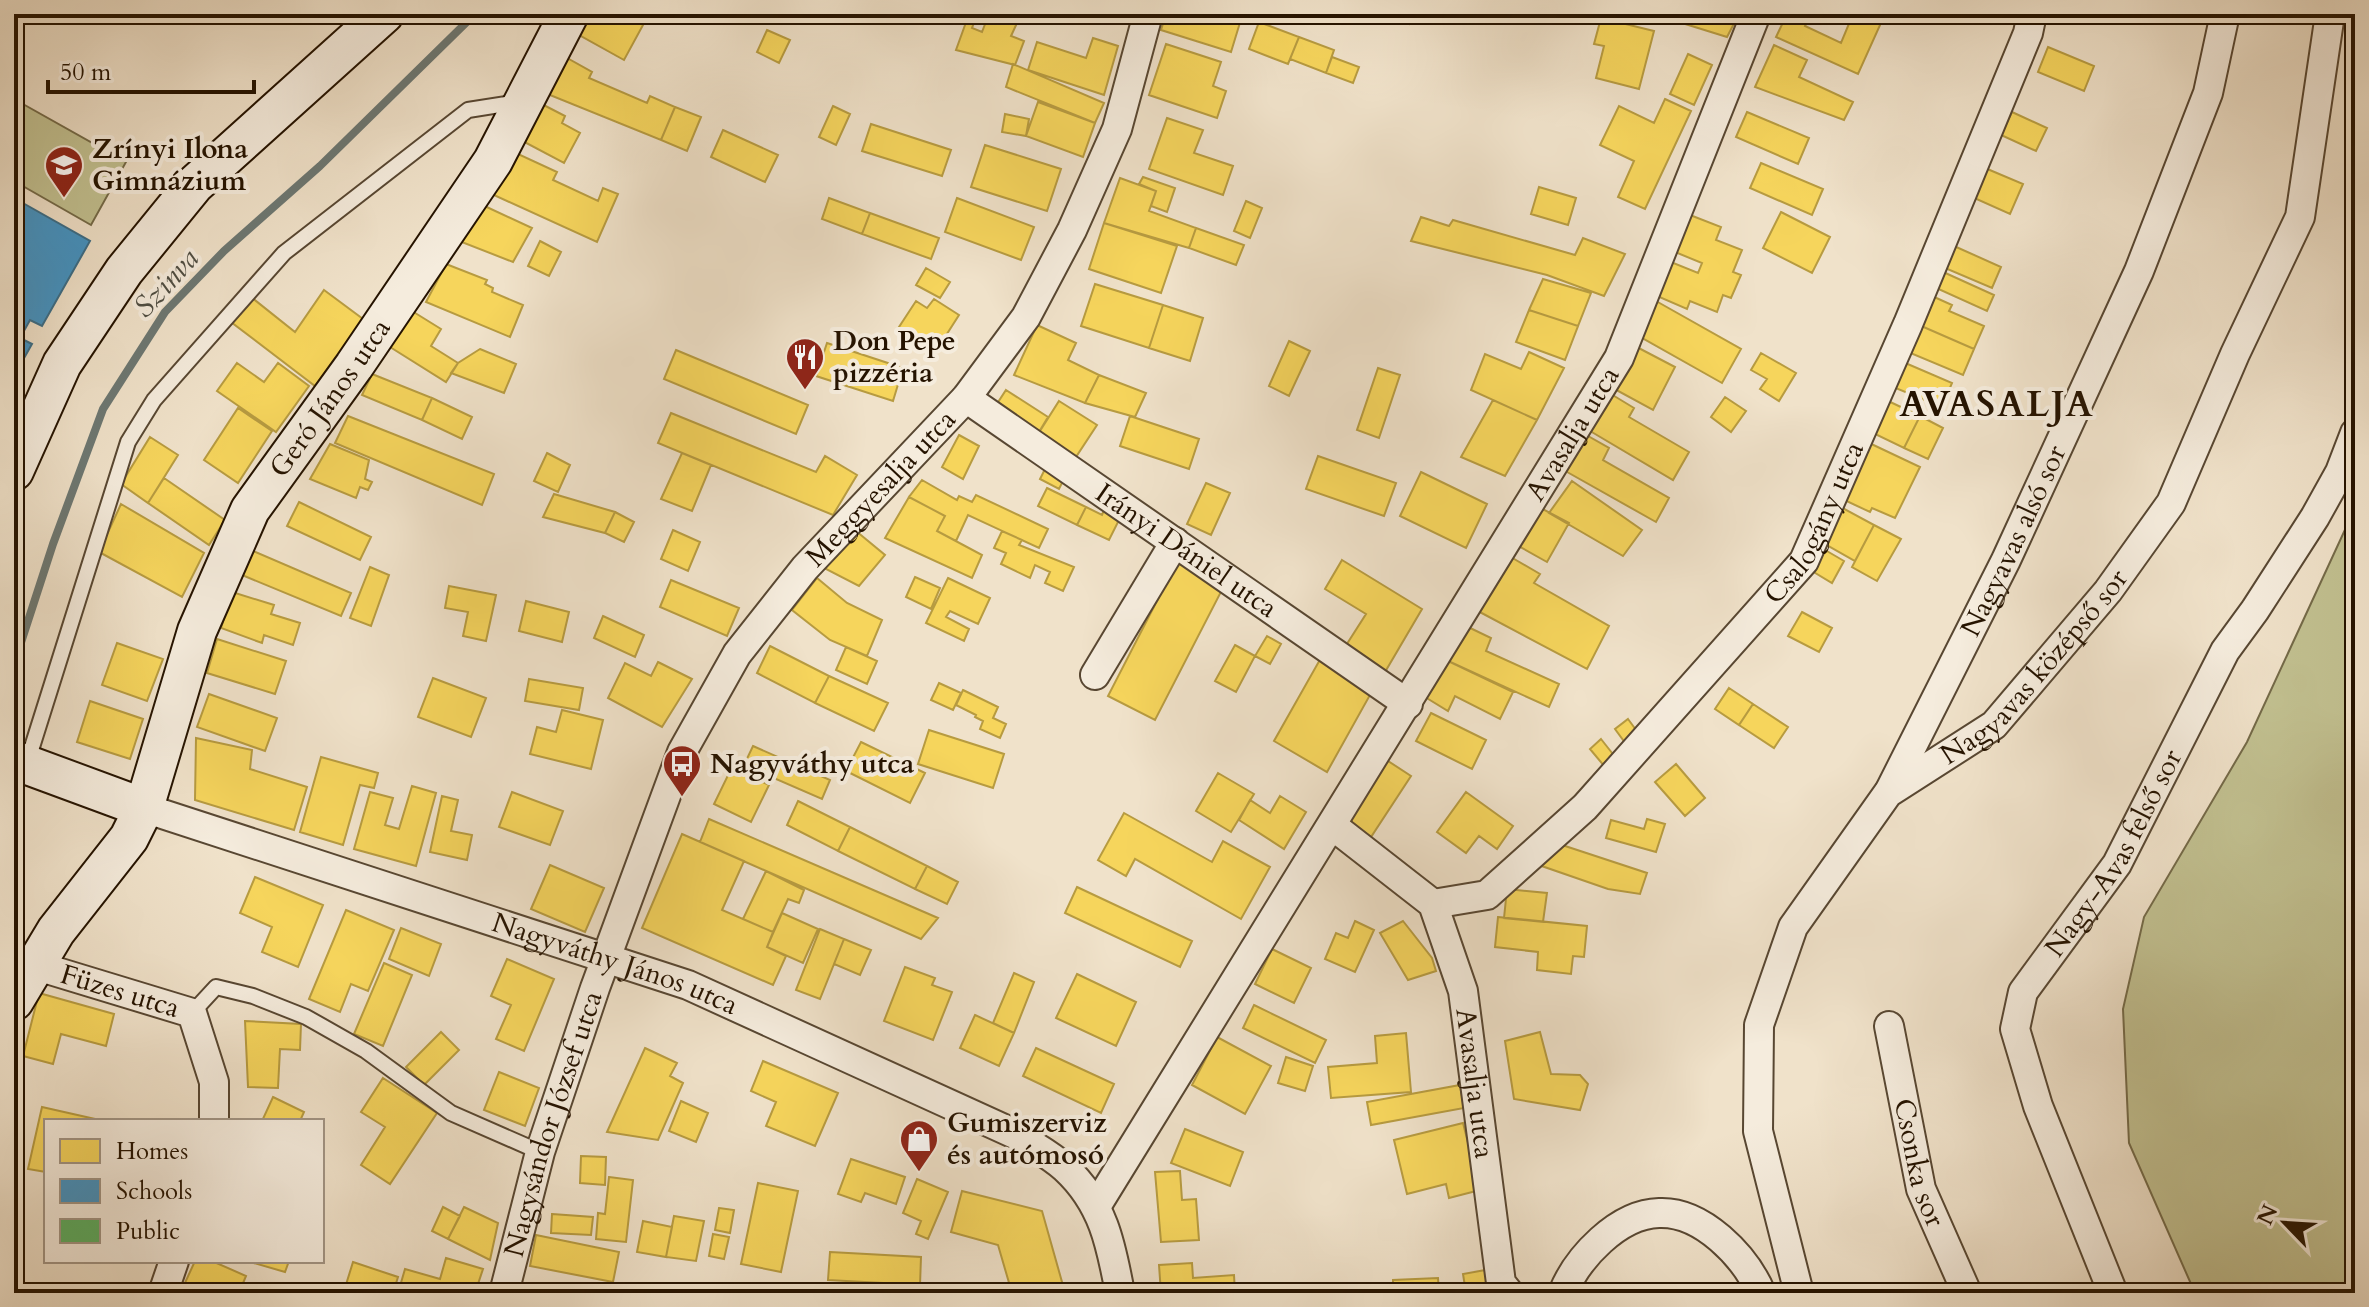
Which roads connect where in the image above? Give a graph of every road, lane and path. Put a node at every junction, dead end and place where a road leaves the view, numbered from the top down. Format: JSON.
{"nodes":[{"id":1,"x":384,"y":14,"type":"edge"},
{"id":2,"x":569,"y":14,"type":"edge"},
{"id":3,"x":1148,"y":14,"type":"edge"},
{"id":4,"x":1756,"y":14,"type":"edge"},
{"id":5,"x":2032,"y":14,"type":"edge"},
{"id":6,"x":2225,"y":14,"type":"edge"},
{"id":7,"x":2330,"y":14,"type":"edge"},
{"id":8,"x":524,"y":101,"type":"junction"},
{"id":9,"x":966,"y":398,"type":"junction"},
{"id":10,"x":2355,"y":433,"type":"edge"},
{"id":11,"x":14,"y":471,"type":"edge"},
{"id":12,"x":1175,"y":542,"type":"junction"},
{"id":13,"x":1095,"y":675,"type":"dead end"},
{"id":14,"x":1408,"y":704,"type":"junction"},
{"id":15,"x":20,"y":762,"type":"edge"},
{"id":16,"x":1888,"y":793,"type":"junction"},
{"id":17,"x":144,"y":808,"type":"junction"},
{"id":18,"x":1333,"y":826,"type":"junction"},
{"id":19,"x":1433,"y":904,"type":"junction"},
{"id":20,"x":606,"y":958,"type":"junction"},
{"id":21,"x":34,"y":965,"type":"junction"},
{"id":22,"x":14,"y":1001,"type":"edge"},
{"id":23,"x":192,"y":1013,"type":"junction"},
{"id":24,"x":1889,"y":1026,"type":"dead end"},
{"id":25,"x":214,"y":1119,"type":"edge"},
{"id":26,"x":540,"y":1152,"type":"junction"},
{"id":27,"x":1097,"y":1205,"type":"junction"},
{"id":28,"x":173,"y":1263,"type":"edge"},
{"id":29,"x":163,"y":1293,"type":"edge"},
{"id":30,"x":504,"y":1293,"type":"edge"},
{"id":31,"x":1120,"y":1293,"type":"edge"},
{"id":32,"x":1509,"y":1293,"type":"edge"},
{"id":33,"x":1563,"y":1293,"type":"edge"},
{"id":34,"x":1761,"y":1293,"type":"edge"},
{"id":35,"x":1799,"y":1293,"type":"edge"},
{"id":36,"x":1967,"y":1293,"type":"edge"},
{"id":37,"x":2113,"y":1293,"type":"edge"}],
"edges":[{"from":1,"to":11,"type":"street"},
{"from":2,"to":8,"type":"street","name":"Geró János utca"},
{"from":3,"to":9,"type":"street","name":"Meggyesalja utca"},
{"from":4,"to":14,"type":"street","name":"Avasalja utca"},
{"from":5,"to":19,"type":"street","name":"Csalogány utca"},
{"from":6,"to":16,"type":"street","name":"Nagyavas alsó sor"},
{"from":7,"to":16,"type":"street","name":"Nagyavas középső sor"},
{"from":8,"to":15,"type":"lane"},
{"from":8,"to":17,"type":"street","name":"Geró János utca"},
{"from":9,"to":12,"type":"street","name":"Irányi Dániel utca"},
{"from":9,"to":20,"type":"street","name":"Meggyesalja utca"},
{"from":10,"to":37,"type":"street","name":"Nagy-Avas felső sor"},
{"from":12,"to":13,"type":"street"},
{"from":12,"to":14,"type":"street","name":"Irányi Dániel utca"},
{"from":14,"to":18,"type":"street","name":"Avasalja utca"},
{"from":15,"to":17,"type":"street","name":"Nagyváthy János utca"},
{"from":16,"to":35,"type":"street","name":"Nagyavas középső sor"},
{"from":17,"to":20,"type":"street","name":"Nagyváthy János utca"},
{"from":17,"to":21,"type":"street","name":"Geró János utca"},
{"from":18,"to":19,"type":"street"},
{"from":18,"to":27,"type":"street","name":"Avasalja utca"},
{"from":19,"to":32,"type":"street","name":"Avasalja utca"},
{"from":20,"to":26,"type":"street","name":"Nagysándor József utca"},
{"from":20,"to":27,"type":"street","name":"Nagyváthy János utca"},
{"from":21,"to":22,"type":"street","name":"Geró János utca"},
{"from":21,"to":23,"type":"street","name":"Füzes utca"},
{"from":23,"to":25,"type":"street","name":"Füzes utca"},
{"from":23,"to":26,"type":"lane"},
{"from":24,"to":36,"type":"street","name":"Csonka sor"},
{"from":26,"to":30,"type":"street","name":"Nagysándor József utca"},
{"from":27,"to":31,"type":"street","name":"Nagyváthy János utca"},
{"from":28,"to":29,"type":"street"},
{"from":33,"to":34,"type":"street"}]}
